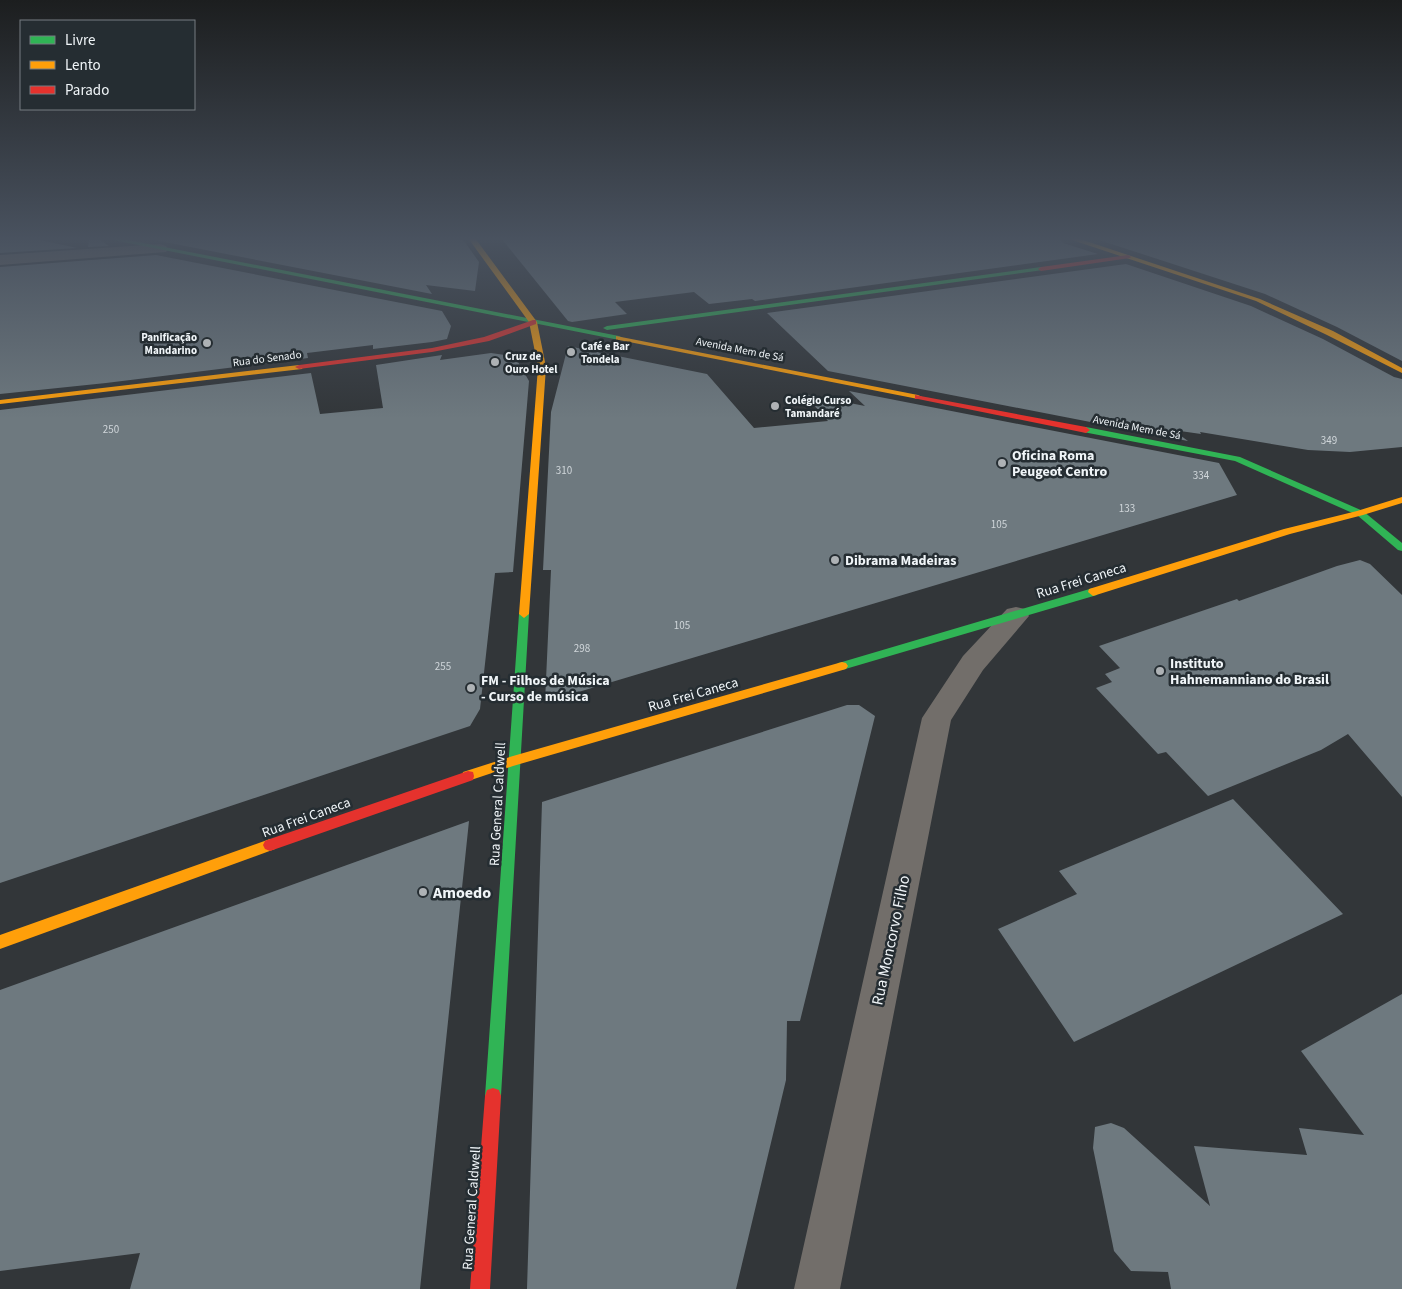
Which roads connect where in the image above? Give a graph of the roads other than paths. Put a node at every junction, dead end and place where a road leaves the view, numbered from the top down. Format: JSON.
{"nodes":[{"id":1,"x":411,"y":298,"type":"edge"},
{"id":2,"x":515,"y":298,"type":"edge"},
{"id":3,"x":832,"y":298,"type":"edge"},
{"id":4,"x":1252,"y":298,"type":"edge"},
{"id":5,"x":533,"y":322,"type":"junction"},
{"id":6,"x":582,"y":332,"type":"junction"},
{"id":7,"x":1402,"y":371,"type":"edge"},
{"id":8,"x":0,"y":402,"type":"edge"},
{"id":9,"x":1402,"y":500,"type":"edge"},
{"id":10,"x":1360,"y":513,"type":"junction"},
{"id":11,"x":1402,"y":548,"type":"edge"},
{"id":12,"x":1016,"y":616,"type":"junction"},
{"id":13,"x":513,"y":761,"type":"junction"},
{"id":14,"x":0,"y":942,"type":"edge"},
{"id":15,"x":480,"y":1289,"type":"edge"},
{"id":16,"x":817,"y":1289,"type":"edge"}],
"edges":[{"from":1,"to":5,"type":"main road","name":"Avenida Mem de Sá"},
{"from":2,"to":5,"type":"main road"},
{"from":3,"to":6,"type":"main road"},
{"from":4,"to":7,"type":"main road"},
{"from":5,"to":6,"type":"main road","name":"Avenida Mem de Sá"},
{"from":5,"to":8,"type":"main road","name":"Rua do Senado"},
{"from":5,"to":13,"type":"main road","name":"Rua General Caldwell"},
{"from":6,"to":10,"type":"main road","name":"Avenida Mem de Sá"},
{"from":9,"to":10,"type":"main road","name":"Rua Frei Caneca"},
{"from":10,"to":11,"type":"main road","name":"Avenida Mem de Sá"},
{"from":10,"to":12,"type":"main road","name":"Rua Frei Caneca"},
{"from":12,"to":13,"type":"main road","name":"Rua Frei Caneca"},
{"from":12,"to":16,"type":"street","name":"Rua Moncorvo Filho"},
{"from":13,"to":14,"type":"main road","name":"Rua Frei Caneca"},
{"from":13,"to":15,"type":"main road","name":"Rua General Caldwell"}]}
